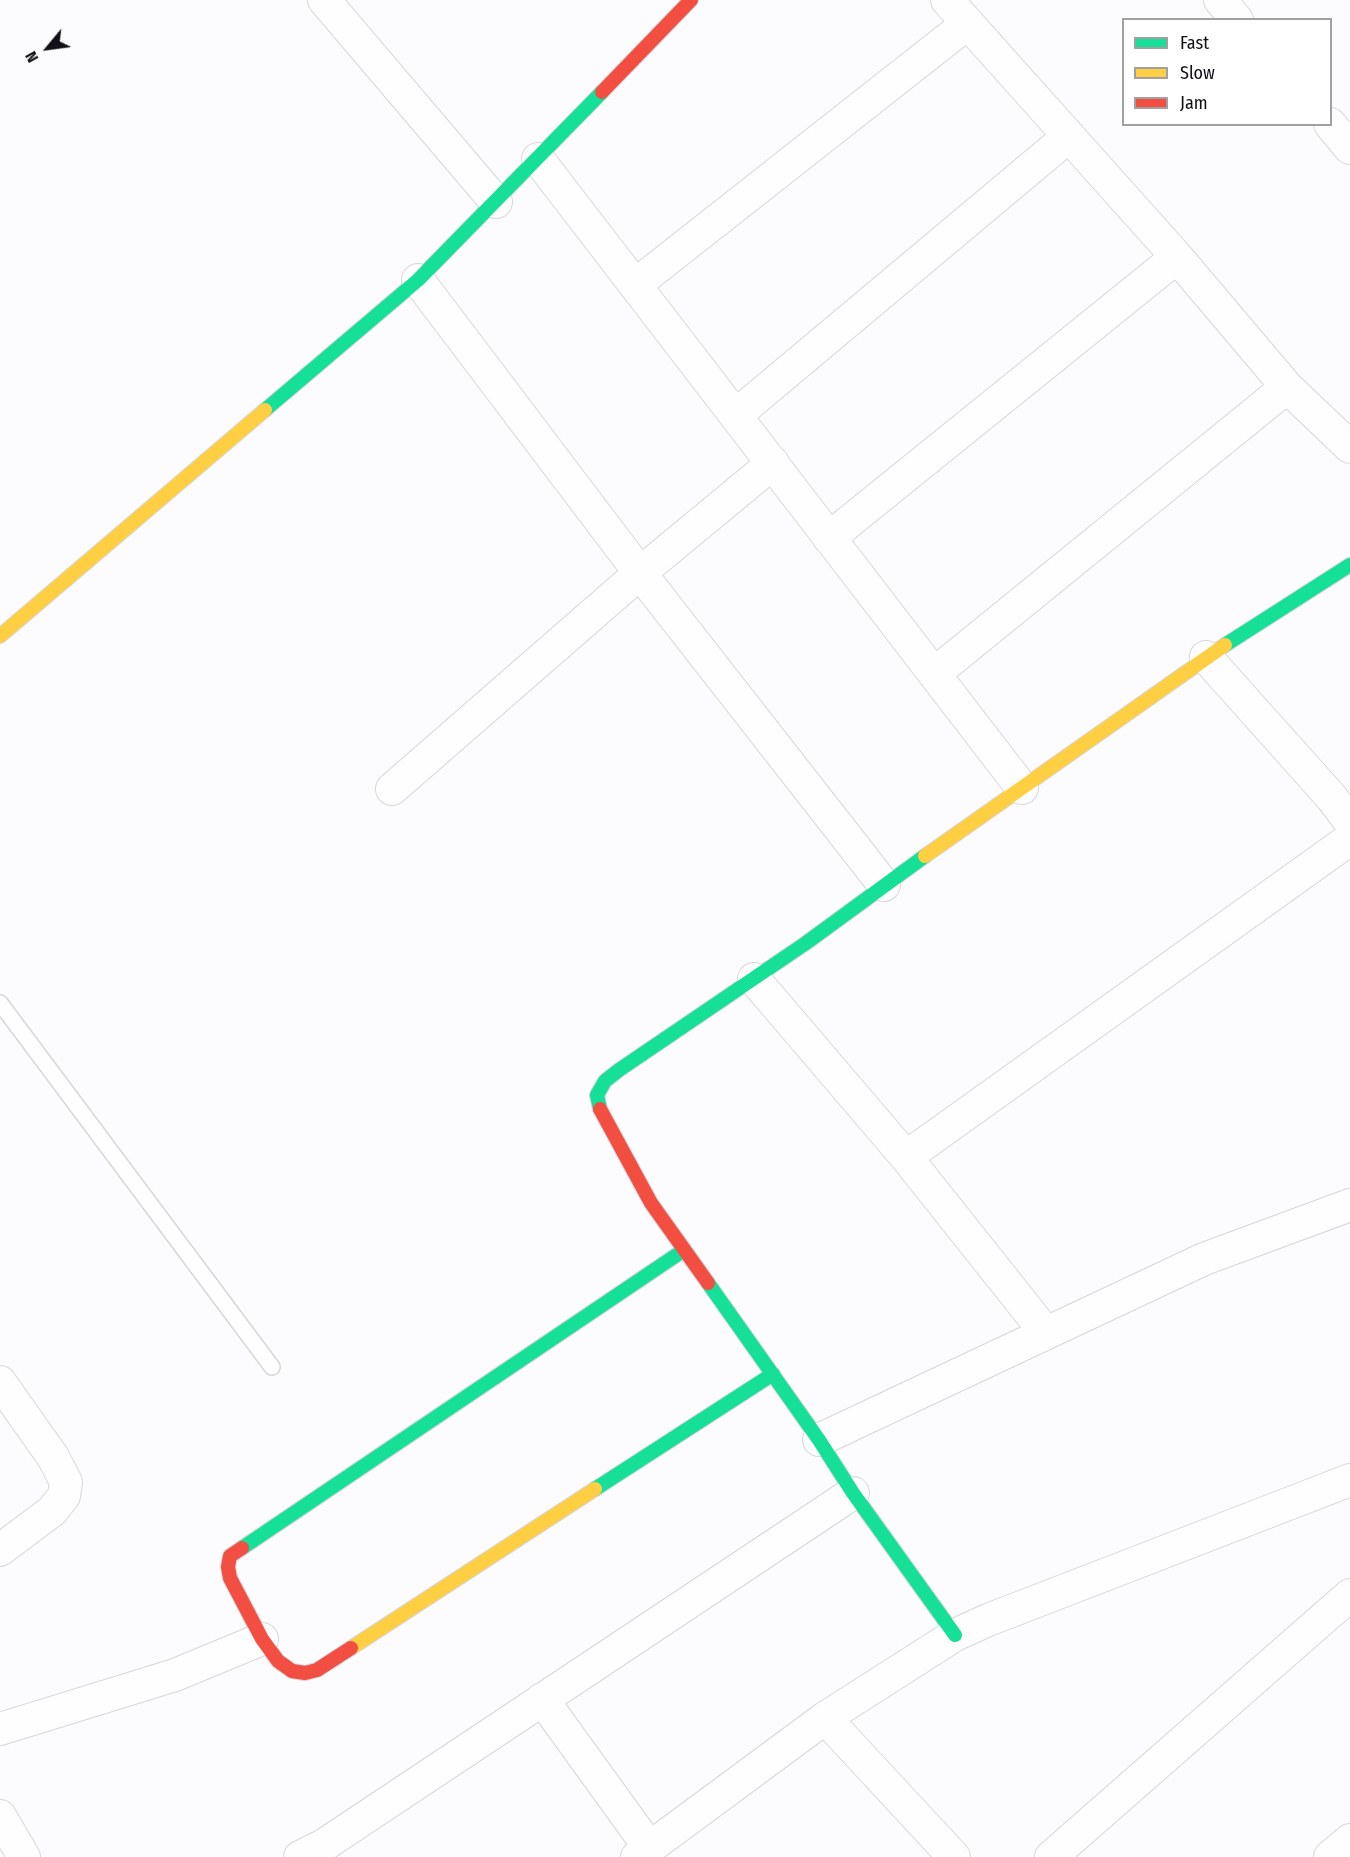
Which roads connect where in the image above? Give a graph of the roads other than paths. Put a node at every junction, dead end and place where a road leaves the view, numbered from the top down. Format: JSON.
{"nodes":[{"id":1,"x":324,"y":0,"type":"edge"},
{"id":2,"x":691,"y":0,"type":"edge"},
{"id":3,"x":947,"y":0,"type":"edge"},
{"id":4,"x":1220,"y":0,"type":"edge"},
{"id":5,"x":1235,"y":18,"type":"edge"},
{"id":6,"x":968,"y":23,"type":"junction"},
{"id":7,"x":1331,"y":126,"type":"edge"},
{"id":8,"x":1069,"y":136,"type":"junction"},
{"id":9,"x":1350,"y":148,"type":"edge"},
{"id":10,"x":538,"y":159,"type":"junction"},
{"id":11,"x":496,"y":202,"type":"junction"},
{"id":12,"x":1177,"y":257,"type":"junction"},
{"id":13,"x":418,"y":280,"type":"junction"},
{"id":14,"x":635,"y":285,"type":"junction"},
{"id":15,"x":1287,"y":387,"type":"junction"},
{"id":16,"x":736,"y":416,"type":"junction"},
{"id":17,"x":1350,"y":447,"type":"edge"},
{"id":18,"x":773,"y":464,"type":"junction"},
{"id":19,"x":829,"y":538,"type":"junction"},
{"id":20,"x":1350,"y":565,"type":"edge"},
{"id":21,"x":640,"y":573,"type":"junction"},
{"id":22,"x":0,"y":636,"type":"edge"},
{"id":23,"x":1206,"y":657,"type":"junction"},
{"id":24,"x":934,"y":674,"type":"junction"},
{"id":25,"x":1022,"y":788,"type":"junction"},
{"id":26,"x":392,"y":789,"type":"dead end"},
{"id":27,"x":1344,"y":803,"type":"edge"},
{"id":28,"x":1350,"y":839,"type":"edge"},
{"id":29,"x":884,"y":885,"type":"junction"},
{"id":30,"x":754,"y":979,"type":"junction"},
{"id":31,"x":0,"y":1003,"type":"edge"},
{"id":32,"x":906,"y":1157,"type":"junction"},
{"id":33,"x":1350,"y":1204,"type":"edge"},
{"id":34,"x":684,"y":1250,"type":"junction"},
{"id":35,"x":1046,"y":1333,"type":"junction"},
{"id":36,"x":272,"y":1367,"type":"dead end"},
{"id":37,"x":773,"y":1374,"type":"junction"},
{"id":38,"x":0,"y":1382,"type":"edge"},
{"id":39,"x":819,"y":1440,"type":"junction"},
{"id":40,"x":1350,"y":1480,"type":"edge"},
{"id":41,"x":853,"y":1493,"type":"junction"},
{"id":42,"x":0,"y":1550,"type":"edge"},
{"id":43,"x":1350,"y":1595,"type":"edge"},
{"id":44,"x":954,"y":1635,"type":"junction"},
{"id":45,"x":262,"y":1639,"type":"junction"},
{"id":46,"x":542,"y":1699,"type":"junction"},
{"id":47,"x":825,"y":1718,"type":"junction"},
{"id":48,"x":0,"y":1729,"type":"edge"},
{"id":49,"x":0,"y":1816,"type":"edge"},
{"id":50,"x":1350,"y":1840,"type":"edge"},
{"id":51,"x":643,"y":1852,"type":"edge"},
{"id":52,"x":24,"y":1857,"type":"edge"},
{"id":53,"x":300,"y":1857,"type":"edge"},
{"id":54,"x":954,"y":1857,"type":"edge"},
{"id":55,"x":1051,"y":1857,"type":"edge"},
{"id":56,"x":1330,"y":1857,"type":"edge"}],
"edges":[{"from":1,"to":11,"type":"street"},
{"from":2,"to":10,"type":"street"},
{"from":3,"to":6,"type":"street"},
{"from":4,"to":5,"type":"street"},
{"from":6,"to":8,"type":"street"},
{"from":6,"to":14,"type":"street"},
{"from":7,"to":9,"type":"street"},
{"from":8,"to":12,"type":"street"},
{"from":8,"to":16,"type":"street"},
{"from":10,"to":11,"type":"street"},
{"from":10,"to":14,"type":"street"},
{"from":11,"to":13,"type":"street"},
{"from":12,"to":15,"type":"street"},
{"from":12,"to":19,"type":"street"},
{"from":13,"to":21,"type":"street"},
{"from":13,"to":22,"type":"street"},
{"from":14,"to":16,"type":"street"},
{"from":15,"to":17,"type":"street"},
{"from":15,"to":24,"type":"street"},
{"from":16,"to":18,"type":"street"},
{"from":18,"to":19,"type":"street"},
{"from":18,"to":21,"type":"street"},
{"from":19,"to":24,"type":"street"},
{"from":20,"to":23,"type":"street"},
{"from":21,"to":26,"type":"street"},
{"from":21,"to":29,"type":"street"},
{"from":23,"to":25,"type":"street"},
{"from":23,"to":27,"type":"street"},
{"from":24,"to":25,"type":"street"},
{"from":25,"to":29,"type":"street"},
{"from":28,"to":32,"type":"street"},
{"from":29,"to":30,"type":"street"},
{"from":30,"to":32,"type":"street"},
{"from":30,"to":34,"type":"street"},
{"from":31,"to":36,"type":"lane"},
{"from":32,"to":35,"type":"street"},
{"from":33,"to":35,"type":"street"},
{"from":34,"to":37,"type":"street"},
{"from":34,"to":45,"type":"street"},
{"from":35,"to":39,"type":"street"},
{"from":37,"to":39,"type":"street"},
{"from":37,"to":45,"type":"street"},
{"from":38,"to":42,"type":"street"},
{"from":39,"to":41,"type":"street"},
{"from":40,"to":44,"type":"street"},
{"from":41,"to":44,"type":"street"},
{"from":41,"to":46,"type":"street"},
{"from":43,"to":55,"type":"street"},
{"from":44,"to":47,"type":"street"},
{"from":45,"to":48,"type":"street"},
{"from":46,"to":51,"type":"street"},
{"from":46,"to":53,"type":"street"},
{"from":47,"to":51,"type":"street"},
{"from":47,"to":54,"type":"street"},
{"from":49,"to":52,"type":"street"},
{"from":50,"to":56,"type":"street"}]}
